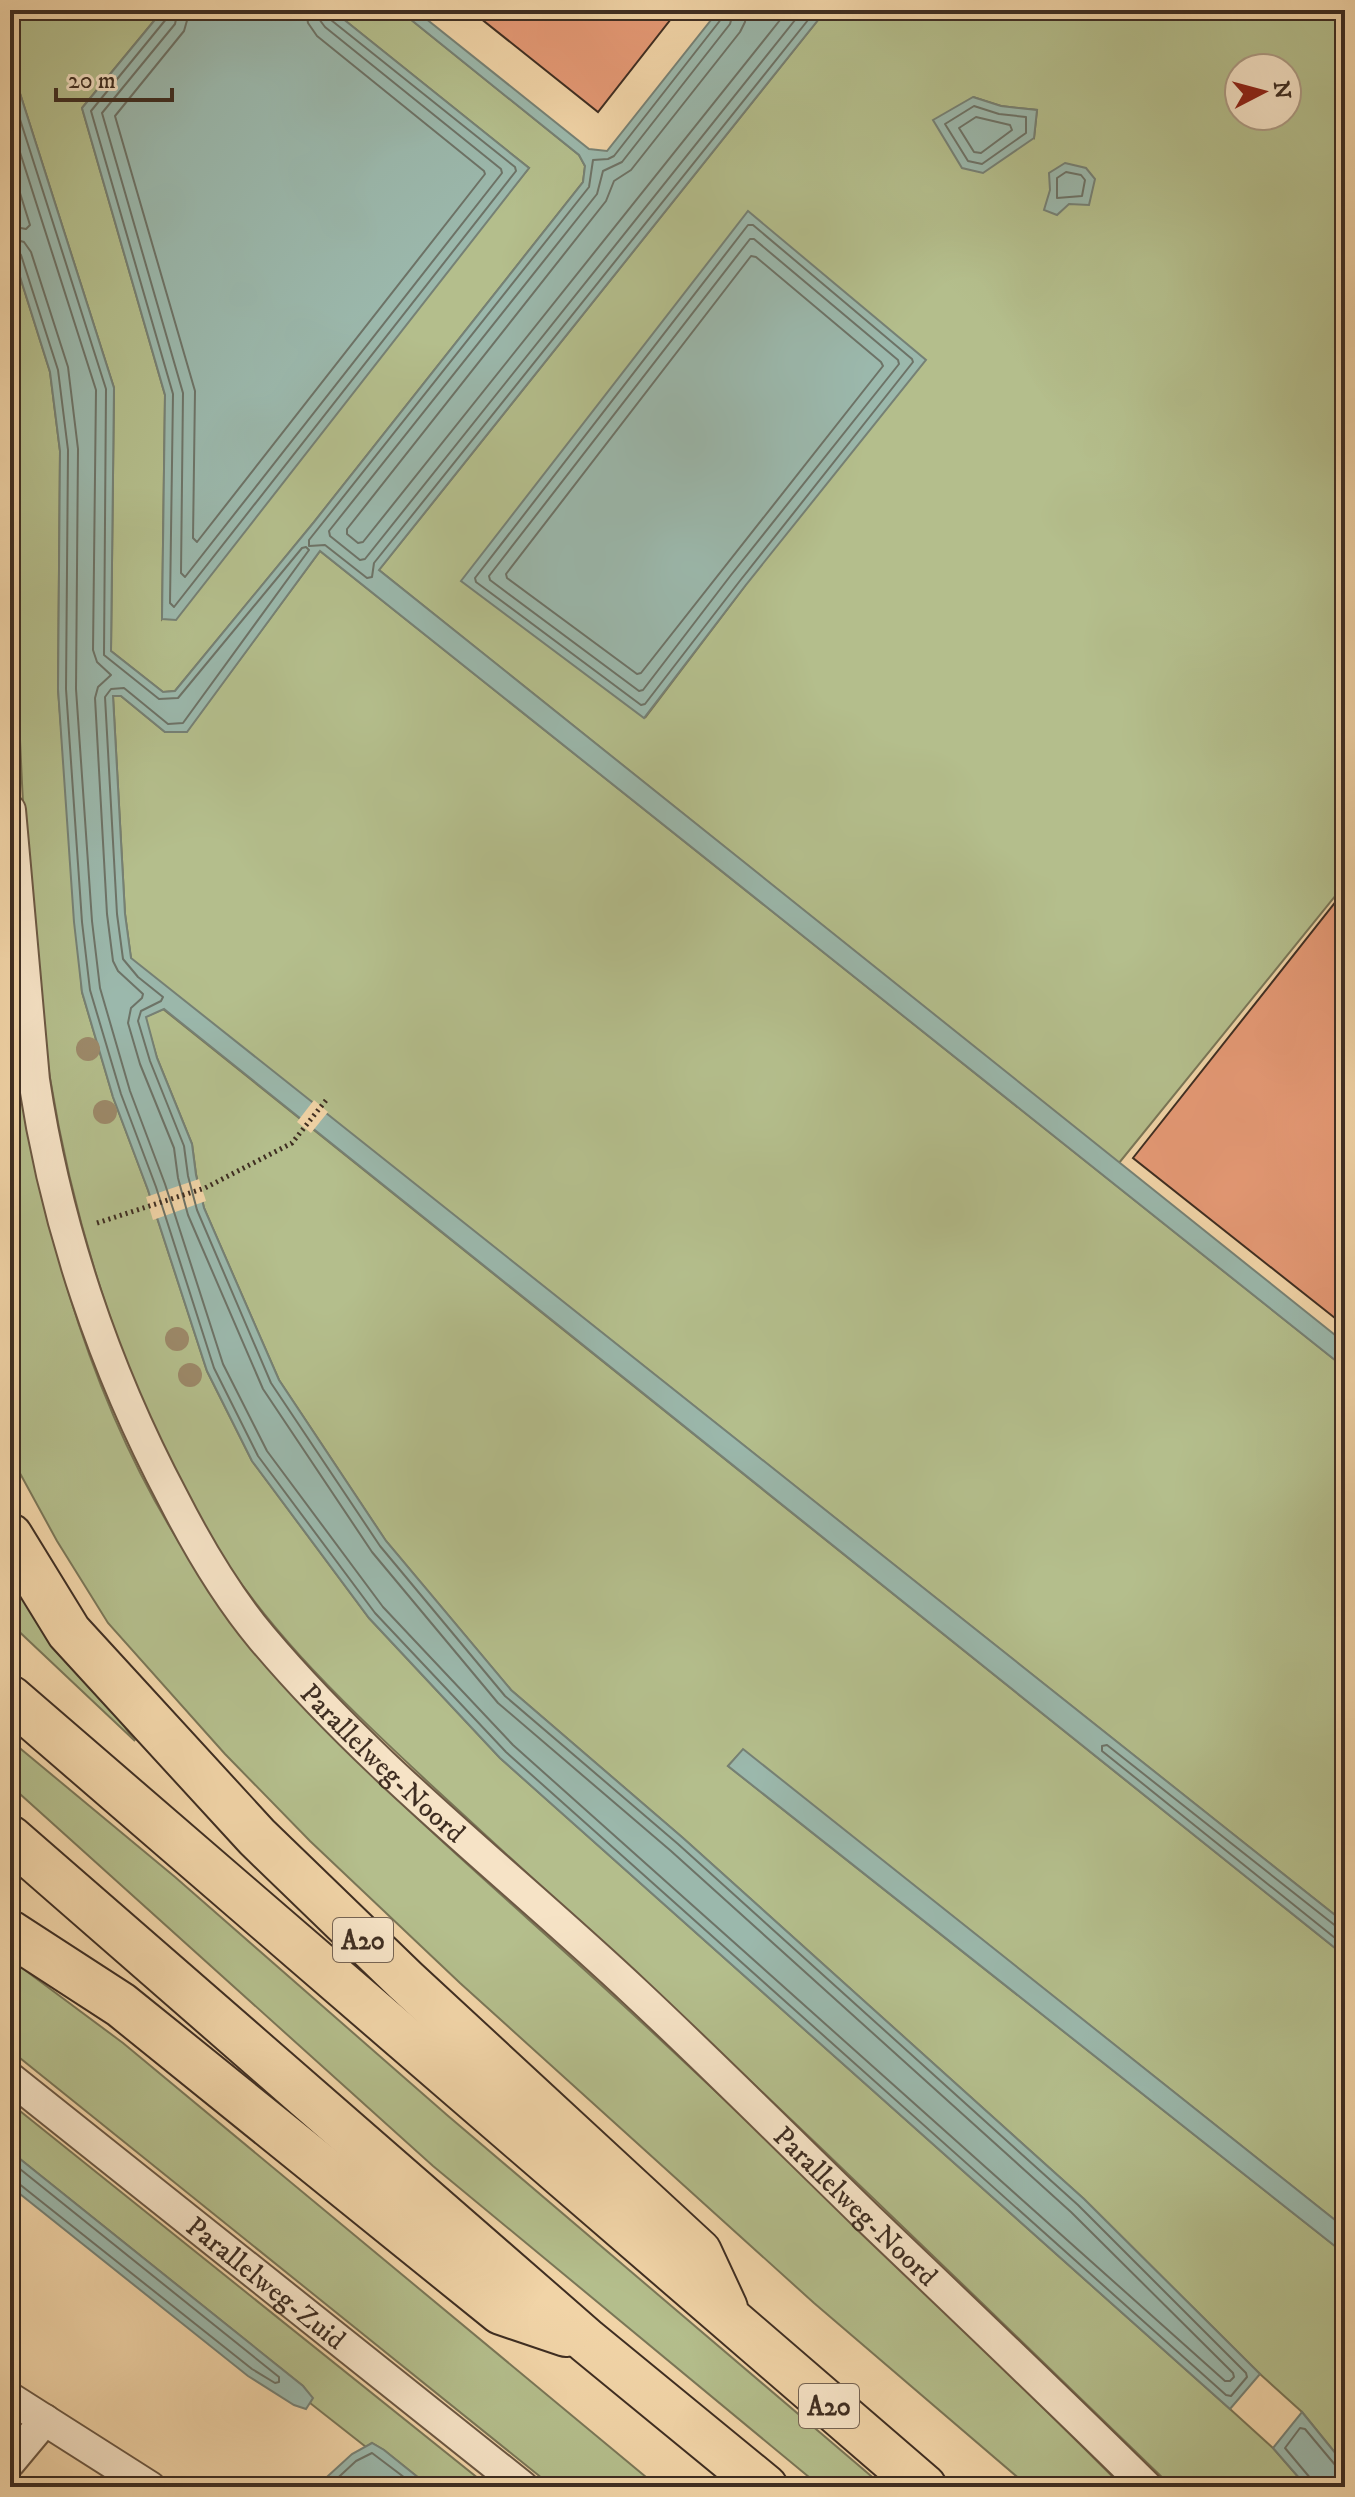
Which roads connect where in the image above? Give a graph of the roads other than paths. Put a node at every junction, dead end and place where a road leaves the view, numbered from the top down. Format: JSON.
{"nodes":[{"id":1,"x":10,"y":810,"type":"edge"},
{"id":2,"x":10,"y":1536,"type":"edge"},
{"id":3,"x":10,"y":1698,"type":"edge"},
{"id":4,"x":10,"y":1838,"type":"edge"},
{"id":5,"x":10,"y":1933,"type":"edge"},
{"id":6,"x":10,"y":2078,"type":"edge"},
{"id":7,"x":733,"y":2324,"type":"junction"},
{"id":8,"x":587,"y":2341,"type":"junction"},
{"id":9,"x":10,"y":2398,"type":"edge"},
{"id":10,"x":45,"y":2420,"type":"junction"},
{"id":11,"x":10,"y":2462,"type":"edge"},
{"id":12,"x":150,"y":2487,"type":"edge"},
{"id":13,"x":523,"y":2487,"type":"edge"},
{"id":14,"x":765,"y":2487,"type":"edge"},
{"id":15,"x":924,"y":2487,"type":"edge"},
{"id":16,"x":1147,"y":2487,"type":"edge"}],
"edges":[{"from":1,"to":16,"type":"street","name":"Parallelweg-Noord"},
{"from":2,"to":7,"type":"highway","number":"A20"},
{"from":3,"to":7,"type":"highway","number":"A20"},
{"from":4,"to":8,"type":"highway"},
{"from":5,"to":8,"type":"highway"},
{"from":6,"to":13,"type":"street","name":"Parallelweg-Zuid"},
{"from":7,"to":15,"type":"highway","number":"A20"},
{"from":8,"to":14,"type":"highway"},
{"from":9,"to":10,"type":"street"},
{"from":10,"to":11,"type":"street"},
{"from":10,"to":12,"type":"street"}]}
